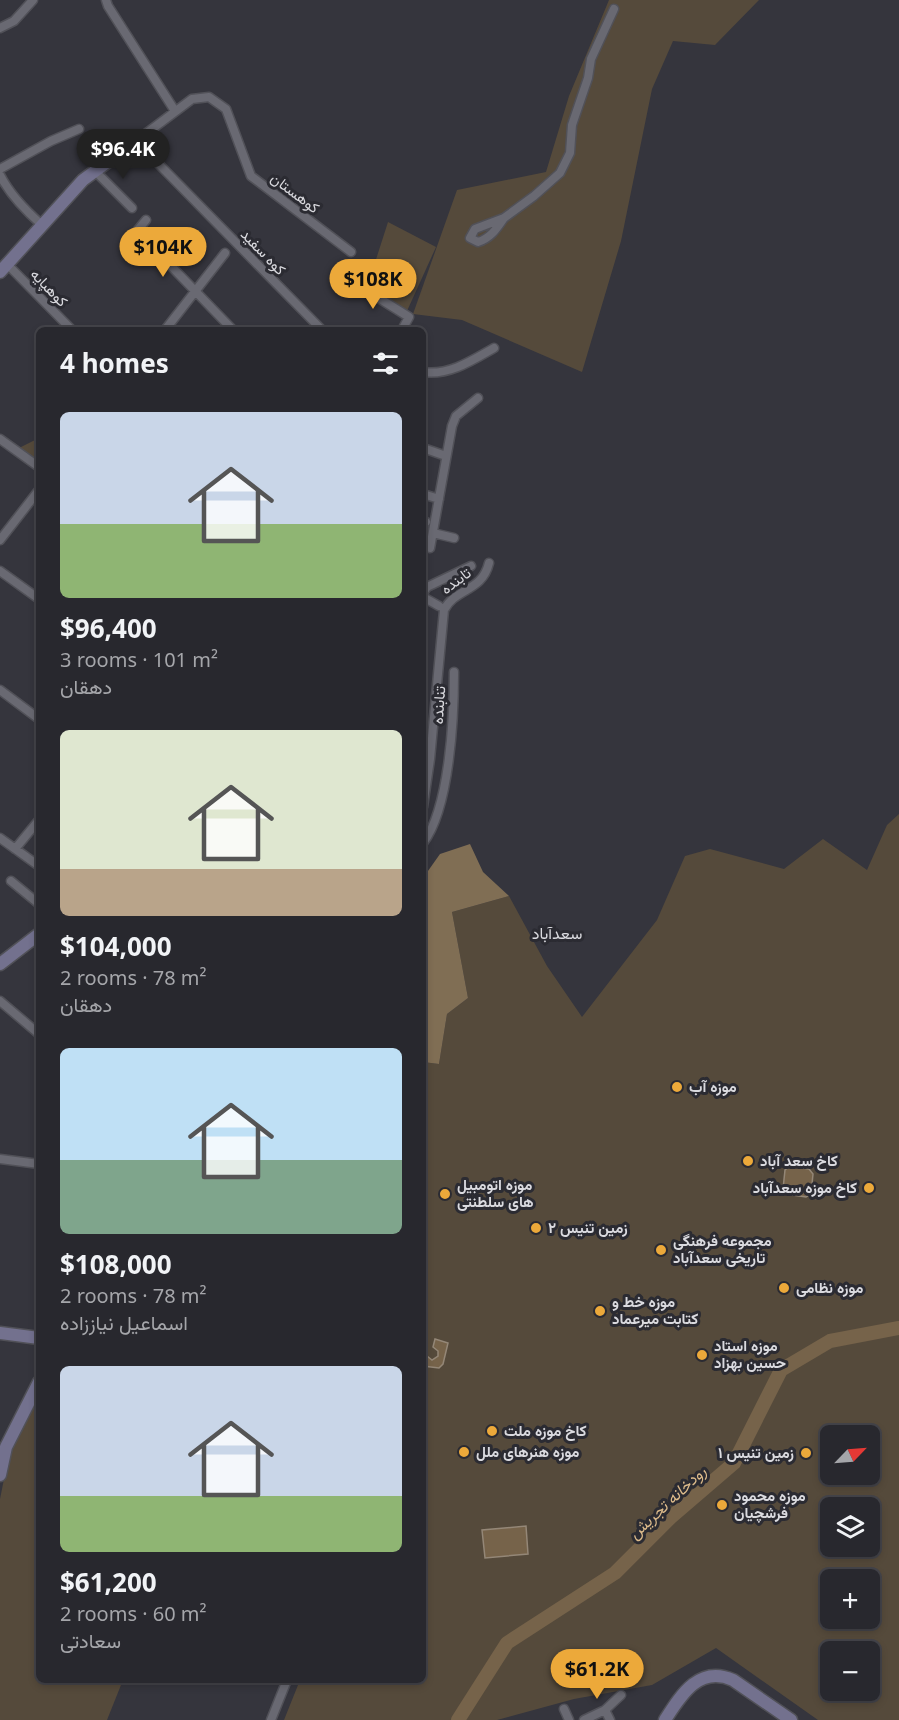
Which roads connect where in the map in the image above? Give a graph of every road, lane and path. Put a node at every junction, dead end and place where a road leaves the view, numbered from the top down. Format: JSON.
{"nodes":[{"id":1,"x":33,"y":0,"type":"edge"},
{"id":2,"x":106,"y":0,"type":"edge"},
{"id":3,"x":614,"y":9,"type":"dead end"},
{"id":4,"x":0,"y":28,"type":"edge"},
{"id":5,"x":175,"y":111,"type":"junction"},
{"id":6,"x":79,"y":129,"type":"dead end"},
{"id":7,"x":136,"y":141,"type":"junction"},
{"id":8,"x":0,"y":169,"type":"edge"},
{"id":9,"x":95,"y":171,"type":"junction"},
{"id":10,"x":0,"y":175,"type":"edge"},
{"id":11,"x":132,"y":208,"type":"dead end"},
{"id":12,"x":504,"y":218,"type":"dead end"},
{"id":13,"x":146,"y":220,"type":"dead end"},
{"id":14,"x":42,"y":225,"type":"junction"},
{"id":15,"x":351,"y":252,"type":"dead end"},
{"id":16,"x":225,"y":253,"type":"dead end"},
{"id":17,"x":3,"y":268,"type":"edge"},
{"id":18,"x":353,"y":282,"type":"dead end"},
{"id":19,"x":195,"y":292,"type":"junction"},
{"id":20,"x":69,"y":327,"type":"edge"},
{"id":21,"x":167,"y":327,"type":"edge"},
{"id":22,"x":230,"y":327,"type":"edge"},
{"id":23,"x":319,"y":327,"type":"edge"},
{"id":24,"x":404,"y":327,"type":"edge"},
{"id":25,"x":494,"y":348,"type":"dead end"},
{"id":26,"x":426,"y":372,"type":"edge"},
{"id":27,"x":478,"y":398,"type":"dead end"},
{"id":28,"x":0,"y":439,"type":"edge"},
{"id":29,"x":426,"y":449,"type":"edge"},
{"id":30,"x":446,"y":456,"type":"junction"},
{"id":31,"x":36,"y":465,"type":"edge"},
{"id":32,"x":36,"y":494,"type":"edge"},
{"id":33,"x":426,"y":495,"type":"edge"},
{"id":34,"x":439,"y":499,"type":"junction"},
{"id":35,"x":433,"y":533,"type":"junction"},
{"id":36,"x":454,"y":538,"type":"dead end"},
{"id":37,"x":0,"y":540,"type":"edge"},
{"id":38,"x":426,"y":547,"type":"edge"},
{"id":39,"x":489,"y":563,"type":"dead end"},
{"id":40,"x":471,"y":566,"type":"dead end"},
{"id":41,"x":0,"y":571,"type":"edge"},
{"id":42,"x":426,"y":589,"type":"edge"},
{"id":43,"x":426,"y":592,"type":"edge"},
{"id":44,"x":36,"y":597,"type":"edge"},
{"id":45,"x":439,"y":606,"type":"dead end"},
{"id":46,"x":454,"y":672,"type":"dead end"},
{"id":47,"x":0,"y":690,"type":"edge"},
{"id":48,"x":36,"y":717,"type":"edge"},
{"id":49,"x":426,"y":783,"type":"edge"},
{"id":50,"x":36,"y":824,"type":"edge"},
{"id":51,"x":0,"y":838,"type":"edge"},
{"id":52,"x":426,"y":839,"type":"edge"},
{"id":53,"x":15,"y":849,"type":"junction"},
{"id":54,"x":36,"y":864,"type":"edge"},
{"id":55,"x":11,"y":881,"type":"dead end"},
{"id":56,"x":36,"y":902,"type":"edge"},
{"id":57,"x":36,"y":936,"type":"edge"},
{"id":58,"x":0,"y":964,"type":"edge"},
{"id":59,"x":0,"y":1001,"type":"edge"},
{"id":60,"x":36,"y":1031,"type":"edge"},
{"id":61,"x":0,"y":1159,"type":"edge"},
{"id":62,"x":36,"y":1164,"type":"edge"},
{"id":63,"x":0,"y":1333,"type":"edge"},
{"id":64,"x":36,"y":1338,"type":"edge"},
{"id":65,"x":36,"y":1388,"type":"edge"},
{"id":66,"x":0,"y":1475,"type":"edge"},
{"id":67,"x":286,"y":1683,"type":"edge"},
{"id":68,"x":621,"y":1695,"type":"dead end"},
{"id":69,"x":564,"y":1709,"type":"dead end"},
{"id":70,"x":605,"y":1710,"type":"junction"},
{"id":71,"x":271,"y":1720,"type":"edge"},
{"id":72,"x":569,"y":1720,"type":"edge"},
{"id":73,"x":584,"y":1720,"type":"edge"},
{"id":74,"x":610,"y":1720,"type":"edge"},
{"id":75,"x":665,"y":1720,"type":"edge"},
{"id":76,"x":791,"y":1720,"type":"edge"}],
"edges":[{"from":1,"to":4,"type":"street"},
{"from":2,"to":5,"type":"street"},
{"from":3,"to":12,"type":"street"},
{"from":5,"to":7,"type":"street","name":"کوهستان"},
{"from":5,"to":15,"type":"street","name":"کوهستان"},
{"from":6,"to":8,"type":"street"},
{"from":7,"to":9,"type":"street"},
{"from":7,"to":23,"type":"street","name":"کوه سفید"},
{"from":9,"to":11,"type":"street"},
{"from":9,"to":14,"type":"street"},
{"from":10,"to":14,"type":"street"},
{"from":13,"to":19,"type":"street"},
{"from":14,"to":17,"type":"street"},
{"from":16,"to":19,"type":"street"},
{"from":17,"to":20,"type":"street","name":"کوهپایه"},
{"from":18,"to":24,"type":"street"},
{"from":19,"to":21,"type":"street"},
{"from":19,"to":22,"type":"street"},
{"from":25,"to":26,"type":"street"},
{"from":27,"to":30,"type":"street"},
{"from":28,"to":31,"type":"street"},
{"from":29,"to":30,"type":"street"},
{"from":30,"to":34,"type":"street"},
{"from":32,"to":37,"type":"street"},
{"from":33,"to":34,"type":"street"},
{"from":34,"to":35,"type":"street"},
{"from":35,"to":36,"type":"street"},
{"from":35,"to":38,"type":"street"},
{"from":39,"to":49,"type":"street","name":"تابنده"},
{"from":40,"to":42,"type":"street"},
{"from":41,"to":44,"type":"street"},
{"from":43,"to":45,"type":"street"},
{"from":46,"to":52,"type":"street","name":"تنابنده"},
{"from":47,"to":48,"type":"street"},
{"from":50,"to":53,"type":"street"},
{"from":51,"to":53,"type":"street"},
{"from":53,"to":54,"type":"street"},
{"from":55,"to":56,"type":"street"},
{"from":57,"to":58,"type":"street"},
{"from":59,"to":60,"type":"street"},
{"from":61,"to":62,"type":"street"},
{"from":63,"to":64,"type":"street"},
{"from":65,"to":66,"type":"street"},
{"from":67,"to":71,"type":"street"},
{"from":68,"to":70,"type":"street"},
{"from":69,"to":72,"type":"street"},
{"from":70,"to":73,"type":"street"},
{"from":70,"to":74,"type":"street"},
{"from":75,"to":76,"type":"street"}]}
